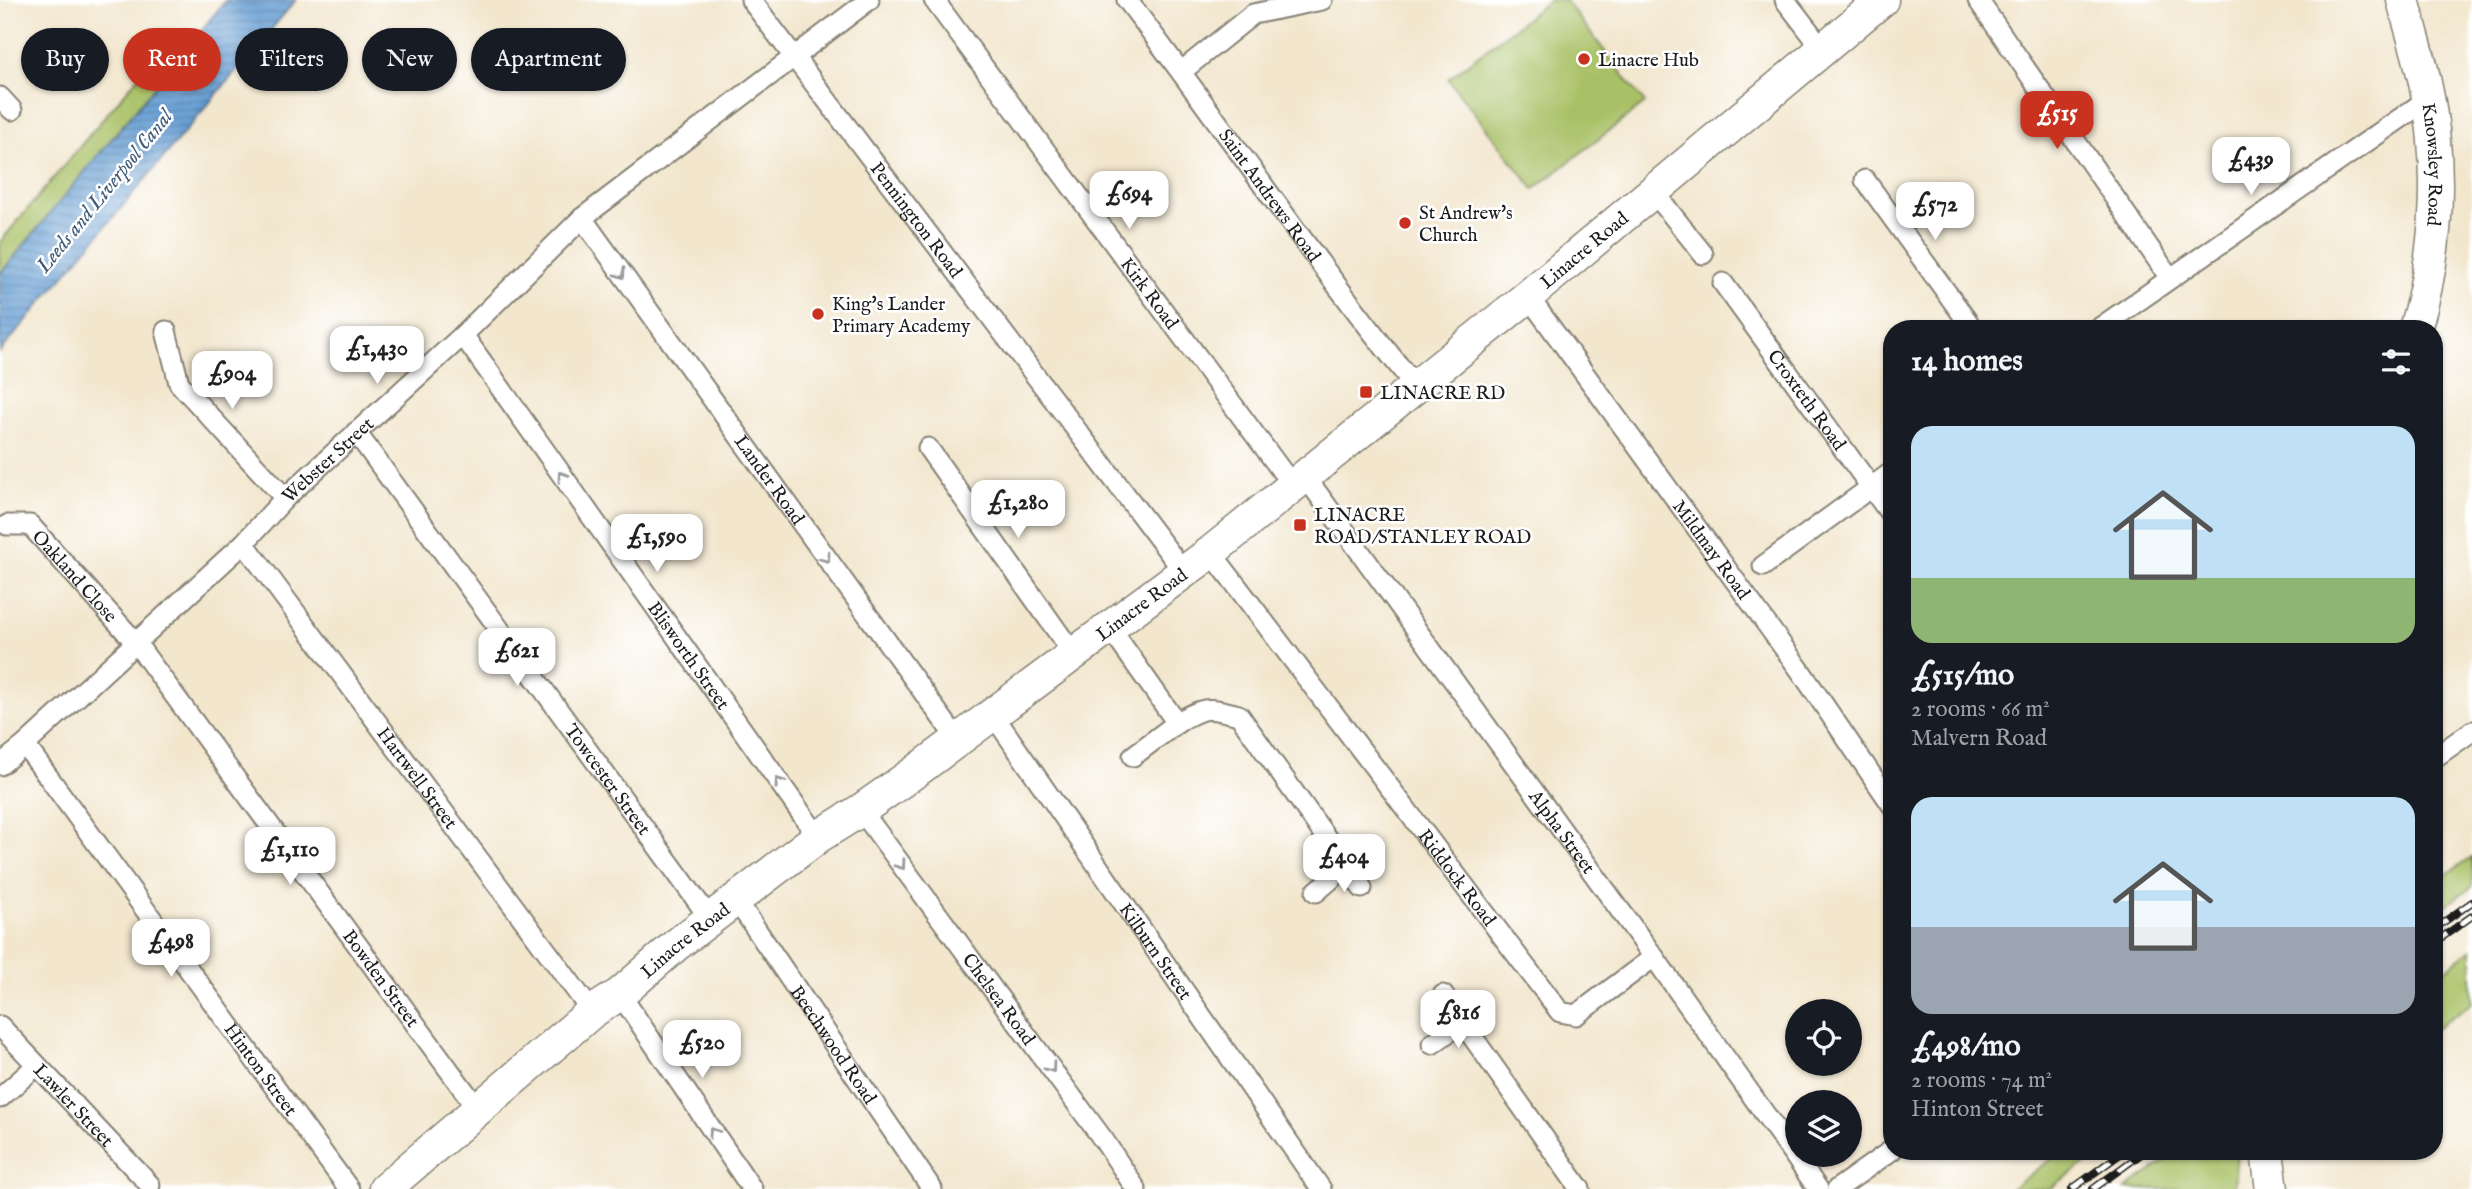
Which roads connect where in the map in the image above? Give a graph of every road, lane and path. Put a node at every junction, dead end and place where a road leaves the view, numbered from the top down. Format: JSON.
{"nodes":[{"id":1,"x":751,"y":0,"type":"edge"},
{"id":2,"x":869,"y":0,"type":"edge"},
{"id":3,"x":934,"y":0,"type":"edge"},
{"id":4,"x":1127,"y":0,"type":"edge"},
{"id":5,"x":1322,"y":0,"type":"edge"},
{"id":6,"x":1785,"y":0,"type":"edge"},
{"id":7,"x":1882,"y":0,"type":"edge"},
{"id":8,"x":1978,"y":0,"type":"edge"},
{"id":9,"x":2403,"y":0,"type":"edge"},
{"id":10,"x":1822,"y":48,"type":"junction"},
{"id":11,"x":794,"y":57,"type":"junction"},
{"id":12,"x":1182,"y":71,"type":"junction"},
{"id":13,"x":2428,"y":99,"type":"junction"},
{"id":14,"x":1865,"y":180,"type":"dead end"},
{"id":15,"x":1653,"y":191,"type":"junction"},
{"id":16,"x":582,"y":218,"type":"junction"},
{"id":17,"x":1703,"y":254,"type":"dead end"},
{"id":18,"x":2170,"y":278,"type":"junction"},
{"id":19,"x":1723,"y":283,"type":"dead end"},
{"id":20,"x":1528,"y":296,"type":"junction"},
{"id":21,"x":1966,"y":320,"type":"edge"},
{"id":22,"x":2111,"y":320,"type":"edge"},
{"id":23,"x":2418,"y":320,"type":"edge"},
{"id":24,"x":166,"y":331,"type":"dead end"},
{"id":25,"x":463,"y":334,"type":"junction"},
{"id":26,"x":1416,"y":387,"type":"junction"},
{"id":27,"x":356,"y":432,"type":"junction"},
{"id":28,"x":928,"y":447,"type":"dead end"},
{"id":29,"x":1883,"y":478,"type":"edge"},
{"id":30,"x":1298,"y":481,"type":"junction"},
{"id":31,"x":1871,"y":487,"type":"junction"},
{"id":32,"x":285,"y":498,"type":"junction"},
{"id":33,"x":1883,"y":504,"type":"edge"},
{"id":34,"x":7,"y":525,"type":"dead end"},
{"id":35,"x":244,"y":543,"type":"junction"},
{"id":36,"x":1211,"y":552,"type":"junction"},
{"id":37,"x":1763,"y":566,"type":"dead end"},
{"id":38,"x":1184,"y":572,"type":"junction"},
{"id":39,"x":1110,"y":628,"type":"junction"},
{"id":40,"x":136,"y":643,"type":"junction"},
{"id":41,"x":1074,"y":655,"type":"junction"},
{"id":42,"x":992,"y":713,"type":"junction"},
{"id":43,"x":1177,"y":723,"type":"junction"},
{"id":44,"x":2472,"y":731,"type":"edge"},
{"id":45,"x":957,"y":740,"type":"junction"},
{"id":46,"x":25,"y":746,"type":"junction"},
{"id":47,"x":2443,"y":752,"type":"edge"},
{"id":48,"x":1133,"y":756,"type":"dead end"},
{"id":49,"x":0,"y":765,"type":"edge"},
{"id":50,"x":1883,"y":792,"type":"edge"},
{"id":51,"x":861,"y":810,"type":"junction"},
{"id":52,"x":818,"y":837,"type":"junction"},
{"id":53,"x":1346,"y":866,"type":"junction"},
{"id":54,"x":1362,"y":888,"type":"dead end"},
{"id":55,"x":1317,"y":892,"type":"dead end"},
{"id":56,"x":737,"y":901,"type":"junction"},
{"id":57,"x":711,"y":920,"type":"junction"},
{"id":58,"x":1654,"y":957,"type":"junction"},
{"id":59,"x":620,"y":994,"type":"junction"},
{"id":60,"x":1443,"y":995,"type":"dead end"},
{"id":61,"x":592,"y":1012,"type":"junction"},
{"id":62,"x":1461,"y":1023,"type":"junction"},
{"id":63,"x":0,"y":1026,"type":"edge"},
{"id":64,"x":1432,"y":1044,"type":"dead end"},
{"id":65,"x":36,"y":1066,"type":"junction"},
{"id":66,"x":0,"y":1098,"type":"edge"},
{"id":67,"x":478,"y":1108,"type":"junction"},
{"id":68,"x":1883,"y":1156,"type":"edge"},
{"id":69,"x":2268,"y":1160,"type":"edge"},
{"id":70,"x":150,"y":1185,"type":"dead end"},
{"id":71,"x":349,"y":1189,"type":"edge"},
{"id":72,"x":385,"y":1189,"type":"edge"},
{"id":73,"x":752,"y":1189,"type":"edge"},
{"id":74,"x":932,"y":1189,"type":"edge"},
{"id":75,"x":1136,"y":1189,"type":"edge"},
{"id":76,"x":1321,"y":1189,"type":"edge"},
{"id":77,"x":1580,"y":1189,"type":"edge"},
{"id":78,"x":1818,"y":1189,"type":"edge"},
{"id":79,"x":1837,"y":1189,"type":"edge"},
{"id":80,"x":2272,"y":1189,"type":"edge"}],
"edges":[{"from":1,"to":11,"type":"street","name":"Pennington Road"},
{"from":2,"to":11,"type":"street","name":"Webster Street"},
{"from":3,"to":30,"type":"street","name":"Kirk Road"},
{"from":4,"to":12,"type":"street","name":"Saint Andrews Road"},
{"from":5,"to":12,"type":"street"},
{"from":6,"to":10,"type":"street"},
{"from":7,"to":10,"type":"main road","name":"Linacre Road"},
{"from":8,"to":18,"type":"street"},
{"from":9,"to":13,"type":"main road","name":"Knowsley Road"},
{"from":10,"to":15,"type":"main road","name":"Linacre Road"},
{"from":11,"to":16,"type":"street","name":"Webster Street"},
{"from":11,"to":38,"type":"street","name":"Pennington Road"},
{"from":12,"to":26,"type":"street","name":"Saint Andrews Road"},
{"from":13,"to":18,"type":"street"},
{"from":13,"to":23,"type":"main road","name":"Knowsley Road"},
{"from":14,"to":21,"type":"street"},
{"from":15,"to":17,"type":"street"},
{"from":15,"to":20,"type":"main road","name":"Linacre Road"},
{"from":16,"to":25,"type":"street","name":"Webster Street"},
{"from":16,"to":45,"type":"street","name":"Lander Road","one_way":true},
{"from":18,"to":22,"type":"street"},
{"from":19,"to":31,"type":"street","name":"Croxteth Road"},
{"from":20,"to":26,"type":"main road","name":"Linacre Road"},
{"from":20,"to":50,"type":"street","name":"Mildmay Road"},
{"from":24,"to":32,"type":"street"},
{"from":25,"to":27,"type":"street","name":"Webster Street"},
{"from":52,"to":25,"type":"street","name":"Blisworth Street","one_way":true},
{"from":26,"to":30,"type":"main road","name":"Linacre Road"},
{"from":27,"to":32,"type":"street","name":"Webster Street"},
{"from":27,"to":57,"type":"street","name":"Towcester Street"},
{"from":28,"to":41,"type":"street"},
{"from":29,"to":31,"type":"street"},
{"from":30,"to":36,"type":"main road","name":"Linacre Road"},
{"from":30,"to":58,"type":"street","name":"Alpha Street"},
{"from":31,"to":33,"type":"street","name":"Croxteth Road"},
{"from":31,"to":37,"type":"street"},
{"from":32,"to":35,"type":"street","name":"Webster Street"},
{"from":34,"to":40,"type":"street","name":"Oakland Close"},
{"from":35,"to":40,"type":"street","name":"Webster Street"},
{"from":35,"to":61,"type":"street","name":"Hartwell Street"},
{"from":36,"to":38,"type":"main road","name":"Linacre Road"},
{"from":36,"to":58,"type":"street","name":"Riddock Road"},
{"from":38,"to":39,"type":"main road","name":"Linacre Road"},
{"from":39,"to":41,"type":"main road","name":"Linacre Road"},
{"from":39,"to":43,"type":"street"},
{"from":40,"to":46,"type":"street","name":"Webster Street"},
{"from":40,"to":67,"type":"street","name":"Bowden Street"},
{"from":41,"to":42,"type":"main road","name":"Linacre Road"},
{"from":42,"to":45,"type":"main road","name":"Linacre Road"},
{"from":42,"to":76,"type":"street","name":"Kilburn Street"},
{"from":43,"to":48,"type":"street"},
{"from":43,"to":53,"type":"street"},
{"from":44,"to":47,"type":"street"},
{"from":45,"to":51,"type":"main road","name":"Linacre Road"},
{"from":46,"to":49,"type":"street","name":"Webster Street"},
{"from":46,"to":71,"type":"street","name":"Hinton Street"},
{"from":51,"to":52,"type":"main road","name":"Linacre Road"},
{"from":51,"to":75,"type":"street","name":"Chelsea Road","one_way":true},
{"from":52,"to":56,"type":"main road","name":"Linacre Road"},
{"from":53,"to":54,"type":"street"},
{"from":53,"to":55,"type":"street"},
{"from":56,"to":57,"type":"main road","name":"Linacre Road"},
{"from":56,"to":74,"type":"street","name":"Beechwood Road"},
{"from":57,"to":59,"type":"main road","name":"Linacre Road"},
{"from":58,"to":78,"type":"street","name":"Alpha Street"},
{"from":59,"to":61,"type":"main road","name":"Linacre Road"},
{"from":73,"to":59,"type":"street","one_way":true},
{"from":60,"to":62,"type":"street"},
{"from":61,"to":67,"type":"main road","name":"Linacre Road"},
{"from":62,"to":64,"type":"street"},
{"from":62,"to":77,"type":"street"},
{"from":63,"to":65,"type":"street","name":"Lawler Street"},
{"from":65,"to":66,"type":"street"},
{"from":65,"to":70,"type":"street","name":"Lawler Street"},
{"from":67,"to":72,"type":"main road","name":"Linacre Road"},
{"from":68,"to":79,"type":"street"},
{"from":69,"to":80,"type":"main road"}]}
